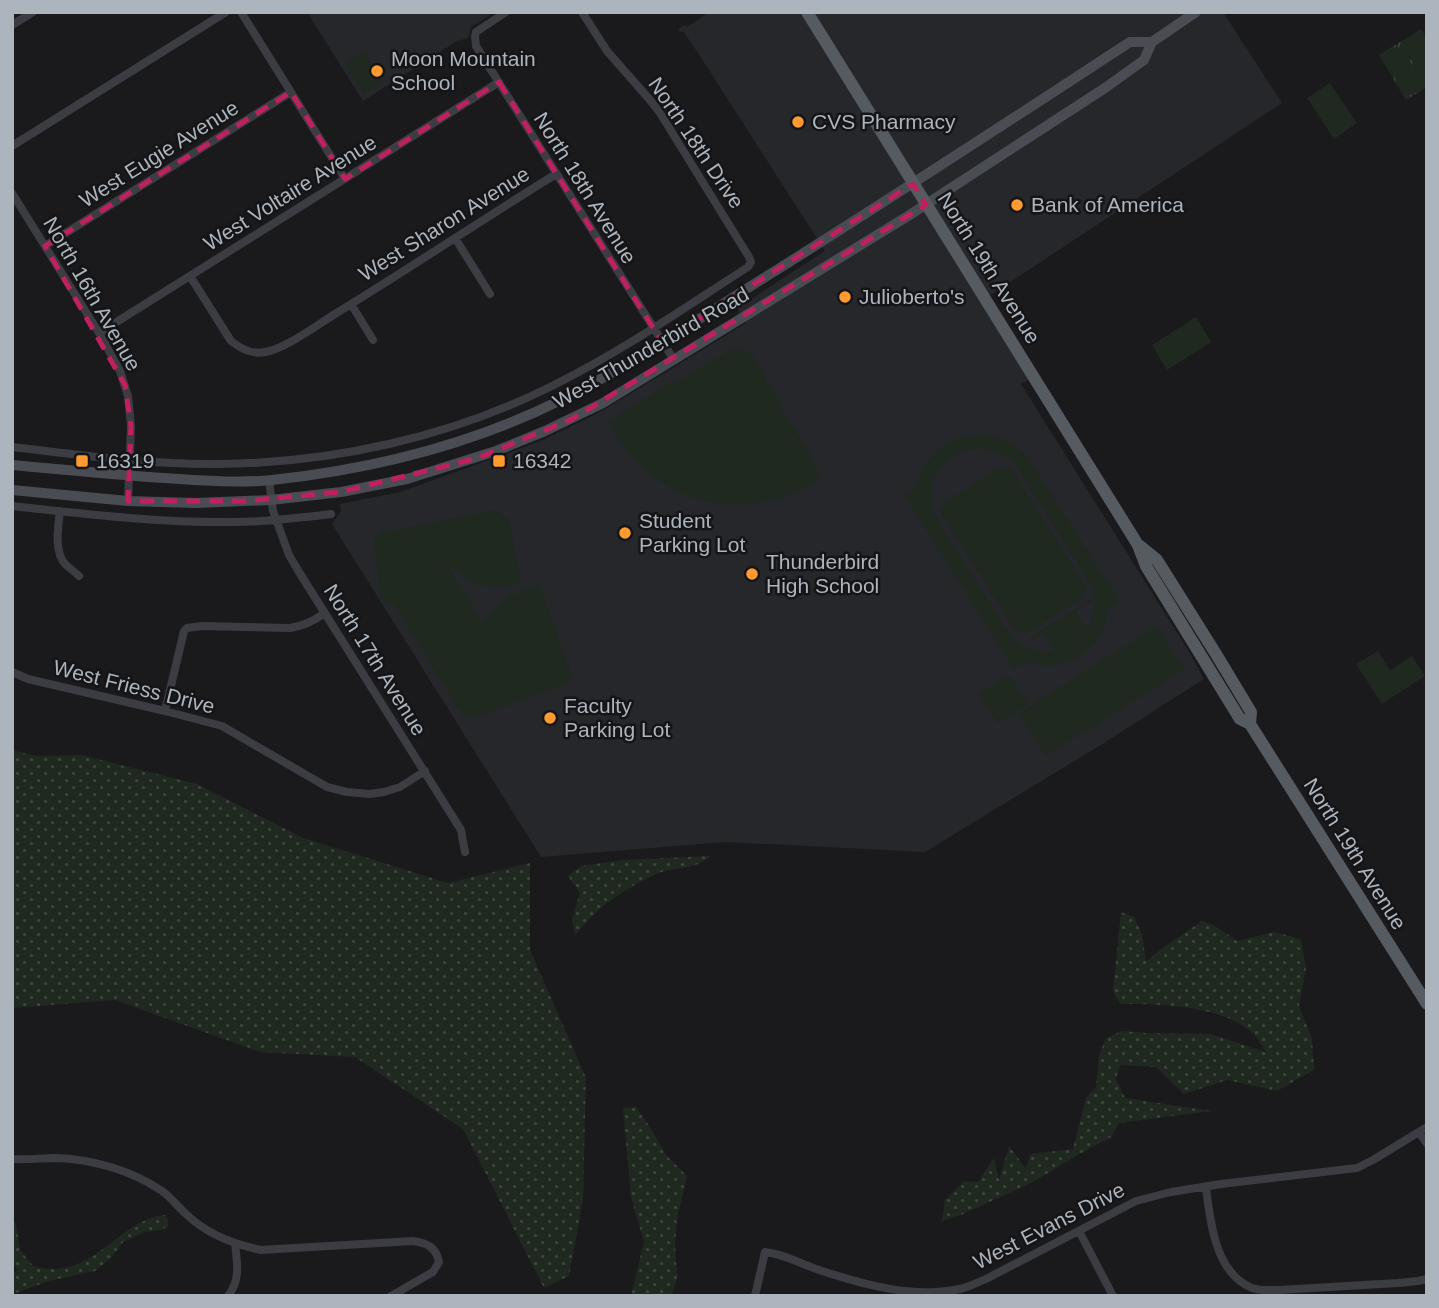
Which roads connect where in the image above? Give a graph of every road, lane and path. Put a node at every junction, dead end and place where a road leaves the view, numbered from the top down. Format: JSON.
{"nodes":[{"id":1,"x":33,"y":12,"type":"edge"},
{"id":2,"x":226,"y":12,"type":"edge"},
{"id":3,"x":241,"y":12,"type":"edge"},
{"id":4,"x":506,"y":12,"type":"edge"},
{"id":5,"x":582,"y":12,"type":"edge"},
{"id":6,"x":807,"y":12,"type":"edge"},
{"id":7,"x":1196,"y":12,"type":"edge"},
{"id":8,"x":12,"y":25,"type":"edge"},
{"id":9,"x":1152,"y":42,"type":"junction"},
{"id":10,"x":499,"y":82,"type":"junction"},
{"id":11,"x":291,"y":92,"type":"junction"},
{"id":12,"x":12,"y":146,"type":"edge"},
{"id":13,"x":556,"y":174,"type":"junction"},
{"id":14,"x":345,"y":179,"type":"junction"},
{"id":15,"x":913,"y":184,"type":"junction"},
{"id":16,"x":12,"y":193,"type":"edge"},
{"id":17,"x":926,"y":205,"type":"junction"},
{"id":18,"x":455,"y":238,"type":"junction"},
{"id":19,"x":45,"y":246,"type":"junction"},
{"id":20,"x":751,"y":262,"type":"joint"},
{"id":21,"x":190,"y":276,"type":"junction"},
{"id":22,"x":761,"y":280,"type":"junction"},
{"id":23,"x":490,"y":294,"type":"dead end"},
{"id":24,"x":773,"y":299,"type":"junction"},
{"id":25,"x":351,"y":304,"type":"junction"},
{"id":26,"x":653,"y":328,"type":"junction"},
{"id":27,"x":99,"y":333,"type":"junction"},
{"id":28,"x":373,"y":340,"type":"dead end"},
{"id":29,"x":662,"y":342,"type":"junction"},
{"id":30,"x":674,"y":360,"type":"junction"},
{"id":31,"x":12,"y":447,"type":"edge"},
{"id":32,"x":129,"y":460,"type":"junction"},
{"id":33,"x":12,"y":465,"type":"edge"},
{"id":34,"x":129,"y":476,"type":"junction"},
{"id":35,"x":268,"y":480,"type":"junction"},
{"id":36,"x":12,"y":490,"type":"edge"},
{"id":37,"x":128,"y":500,"type":"junction"},
{"id":38,"x":271,"y":500,"type":"junction"},
{"id":39,"x":12,"y":506,"type":"edge"},
{"id":40,"x":60,"y":511,"type":"junction"},
{"id":41,"x":331,"y":514,"type":"dead end"},
{"id":42,"x":276,"y":520,"type":"junction"},
{"id":43,"x":79,"y":576,"type":"dead end"},
{"id":44,"x":325,"y":613,"type":"junction"},
{"id":45,"x":12,"y":672,"type":"edge"},
{"id":46,"x":165,"y":711,"type":"junction"},
{"id":47,"x":425,"y":771,"type":"junction"},
{"id":48,"x":465,"y":852,"type":"dead end"},
{"id":49,"x":1427,"y":1004,"type":"edge"},
{"id":50,"x":1423,"y":1130,"type":"edge"},
{"id":51,"x":1427,"y":1144,"type":"edge"},
{"id":52,"x":12,"y":1159,"type":"edge"},
{"id":53,"x":1206,"y":1187,"type":"junction"},
{"id":54,"x":1079,"y":1231,"type":"junction"},
{"id":55,"x":235,"y":1243,"type":"junction"},
{"id":56,"x":1427,"y":1279,"type":"edge"},
{"id":57,"x":1258,"y":1293,"type":"edge"},
{"id":58,"x":228,"y":1296,"type":"edge"},
{"id":59,"x":391,"y":1296,"type":"edge"},
{"id":60,"x":755,"y":1296,"type":"edge"},
{"id":61,"x":1113,"y":1296,"type":"edge"}],
"edges":[{"from":1,"to":8,"type":"street"},
{"from":2,"to":12,"type":"street"},
{"from":3,"to":11,"type":"street"},
{"from":4,"to":10,"type":"street","name":"North 18th Avenue"},
{"from":5,"to":20,"type":"street","name":"North 18th Drive"},
{"from":6,"to":15,"type":"main road","name":"North 19th Avenue"},
{"from":7,"to":9,"type":"main road","name":"West Thunderbird Road"},
{"from":9,"to":15,"type":"main road","name":"West Thunderbird Road"},
{"from":9,"to":17,"type":"main road","name":"West Thunderbird Road"},
{"from":10,"to":13,"type":"street","name":"North 18th Avenue"},
{"from":10,"to":14,"type":"street","name":"West Voltaire Avenue"},
{"from":11,"to":14,"type":"street"},
{"from":11,"to":19,"type":"street","name":"West Eugie Avenue"},
{"from":13,"to":18,"type":"street","name":"West Sharon Avenue"},
{"from":13,"to":26,"type":"street","name":"North 18th Avenue"},
{"from":14,"to":21,"type":"street","name":"West Voltaire Avenue"},
{"from":15,"to":17,"type":"main road","name":"North 19th Avenue"},
{"from":15,"to":22,"type":"main road","name":"West Thunderbird Road"},
{"from":16,"to":19,"type":"street","name":"North 16th Avenue"},
{"from":17,"to":24,"type":"main road","name":"West Thunderbird Road"},
{"from":17,"to":49,"type":"main road","name":"North 19th Avenue"},
{"from":18,"to":23,"type":"street"},
{"from":18,"to":25,"type":"street","name":"West Sharon Avenue"},
{"from":19,"to":27,"type":"street","name":"North 16th Avenue"},
{"from":20,"to":26,"type":"street","name":"West Thunderbird Road"},
{"from":21,"to":25,"type":"street","name":"West Sharon Avenue"},
{"from":21,"to":27,"type":"street","name":"West Voltaire Avenue"},
{"from":22,"to":24,"type":"main road"},
{"from":22,"to":29,"type":"main road","name":"West Thunderbird Road"},
{"from":24,"to":30,"type":"main road","name":"West Thunderbird Road"},
{"from":25,"to":28,"type":"street","name":"West Sharon Avenue"},
{"from":26,"to":29,"type":"street","name":"North 18th Avenue"},
{"from":26,"to":32,"type":"street","name":"West Thunderbird Road"},
{"from":27,"to":32,"type":"street","name":"North 16th Avenue"},
{"from":29,"to":30,"type":"street","name":"North 18th Avenue"},
{"from":29,"to":35,"type":"main road","name":"West Thunderbird Road"},
{"from":30,"to":38,"type":"main road","name":"West Thunderbird Road"},
{"from":31,"to":32,"type":"street","name":"West Thunderbird Road"},
{"from":32,"to":34,"type":"street","name":"North 16th Avenue"},
{"from":33,"to":34,"type":"main road","name":"West Thunderbird Road"},
{"from":34,"to":35,"type":"main road","name":"West Thunderbird Road"},
{"from":34,"to":37,"type":"street","name":"North 16th Avenue"},
{"from":35,"to":38,"type":"street","name":"North 17th Avenue"},
{"from":36,"to":37,"type":"main road","name":"West Thunderbird Road"},
{"from":37,"to":38,"type":"main road","name":"West Thunderbird Road"},
{"from":38,"to":42,"type":"street","name":"North 17th Avenue"},
{"from":39,"to":40,"type":"street"},
{"from":40,"to":42,"type":"street"},
{"from":40,"to":43,"type":"street"},
{"from":41,"to":42,"type":"street"},
{"from":42,"to":44,"type":"street","name":"North 17th Avenue"},
{"from":44,"to":46,"type":"street"},
{"from":44,"to":47,"type":"street","name":"North 17th Avenue"},
{"from":45,"to":46,"type":"street","name":"West Friess Drive"},
{"from":46,"to":47,"type":"street","name":"West Friess Drive"},
{"from":47,"to":48,"type":"street","name":"North 17th Avenue"},
{"from":50,"to":51,"type":"street"},
{"from":50,"to":53,"type":"street","name":"West Evans Drive"},
{"from":52,"to":55,"type":"street"},
{"from":53,"to":54,"type":"street","name":"West Evans Drive"},
{"from":53,"to":57,"type":"street"},
{"from":54,"to":60,"type":"street","name":"West Evans Drive"},
{"from":54,"to":61,"type":"street"},
{"from":55,"to":58,"type":"street"},
{"from":55,"to":59,"type":"street"},
{"from":56,"to":57,"type":"street"}]}
